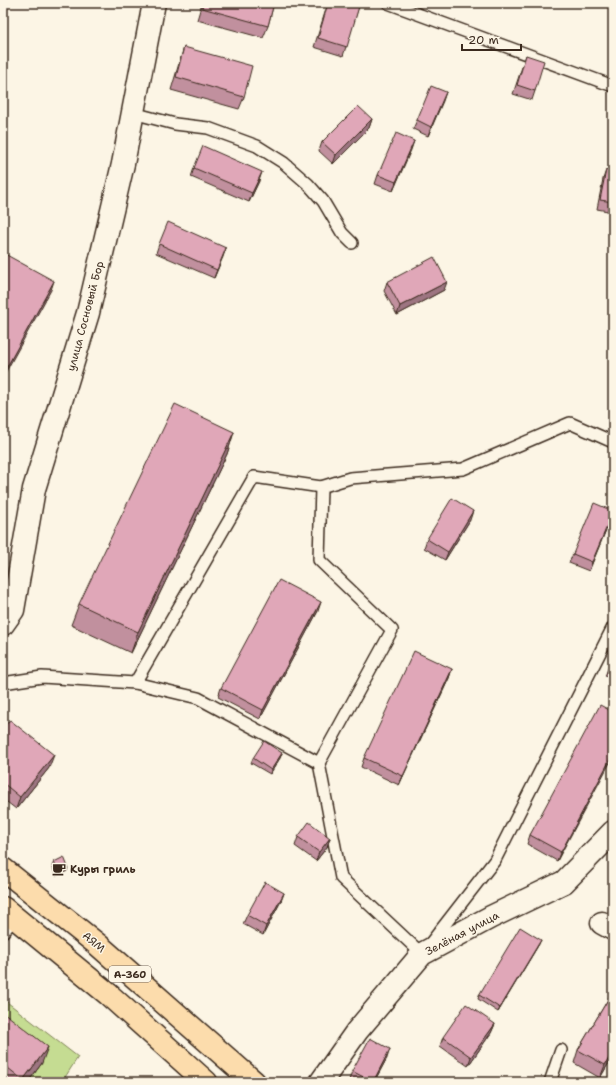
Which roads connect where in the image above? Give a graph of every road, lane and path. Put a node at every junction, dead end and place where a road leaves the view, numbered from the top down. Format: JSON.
{"nodes":[{"id":1,"x":154,"y":3,"type":"edge"},
{"id":2,"x":388,"y":3,"type":"edge"},
{"id":3,"x":613,"y":86,"type":"edge"},
{"id":4,"x":133,"y":113,"type":"junction"},
{"id":5,"x":352,"y":243,"type":"dead end"},
{"id":6,"x":613,"y":442,"type":"edge"},
{"id":7,"x":321,"y":487,"type":"junction"},
{"id":8,"x":3,"y":624,"type":"edge"},
{"id":9,"x":613,"y":627,"type":"edge"},
{"id":10,"x":135,"y":682,"type":"junction"},
{"id":11,"x":3,"y":683,"type":"edge"},
{"id":12,"x":319,"y":763,"type":"junction"},
{"id":13,"x":613,"y":832,"type":"edge"},
{"id":14,"x":3,"y":869,"type":"edge"},
{"id":15,"x":7,"y":919,"type":"edge"},
{"id":16,"x":422,"y":954,"type":"junction"},
{"id":17,"x":561,"y":1050,"type":"dead end"},
{"id":18,"x":206,"y":1082,"type":"edge"},
{"id":19,"x":254,"y":1082,"type":"edge"},
{"id":20,"x":321,"y":1082,"type":"edge"},
{"id":21,"x":550,"y":1082,"type":"edge"}],
"edges":[{"from":1,"to":4,"type":"street","name":"улица Сосновый Бор"},
{"from":2,"to":3,"type":"lane"},
{"from":4,"to":5,"type":"lane"},
{"from":4,"to":8,"type":"street","name":"улица Сосновый Бор"},
{"from":6,"to":7,"type":"lane"},
{"from":7,"to":10,"type":"lane"},
{"from":7,"to":12,"type":"lane"},
{"from":9,"to":16,"type":"lane"},
{"from":10,"to":11,"type":"lane"},
{"from":10,"to":12,"type":"lane"},
{"from":12,"to":16,"type":"lane"},
{"from":13,"to":16,"type":"street","name":"Зелёная улица"},
{"from":14,"to":19,"type":"highway","name":"АЯМ","number":"А-360"},
{"from":15,"to":18,"type":"highway","number":"А-360"},
{"from":16,"to":20,"type":"street","name":"Зелёная улица"},
{"from":17,"to":21,"type":"lane"}]}
